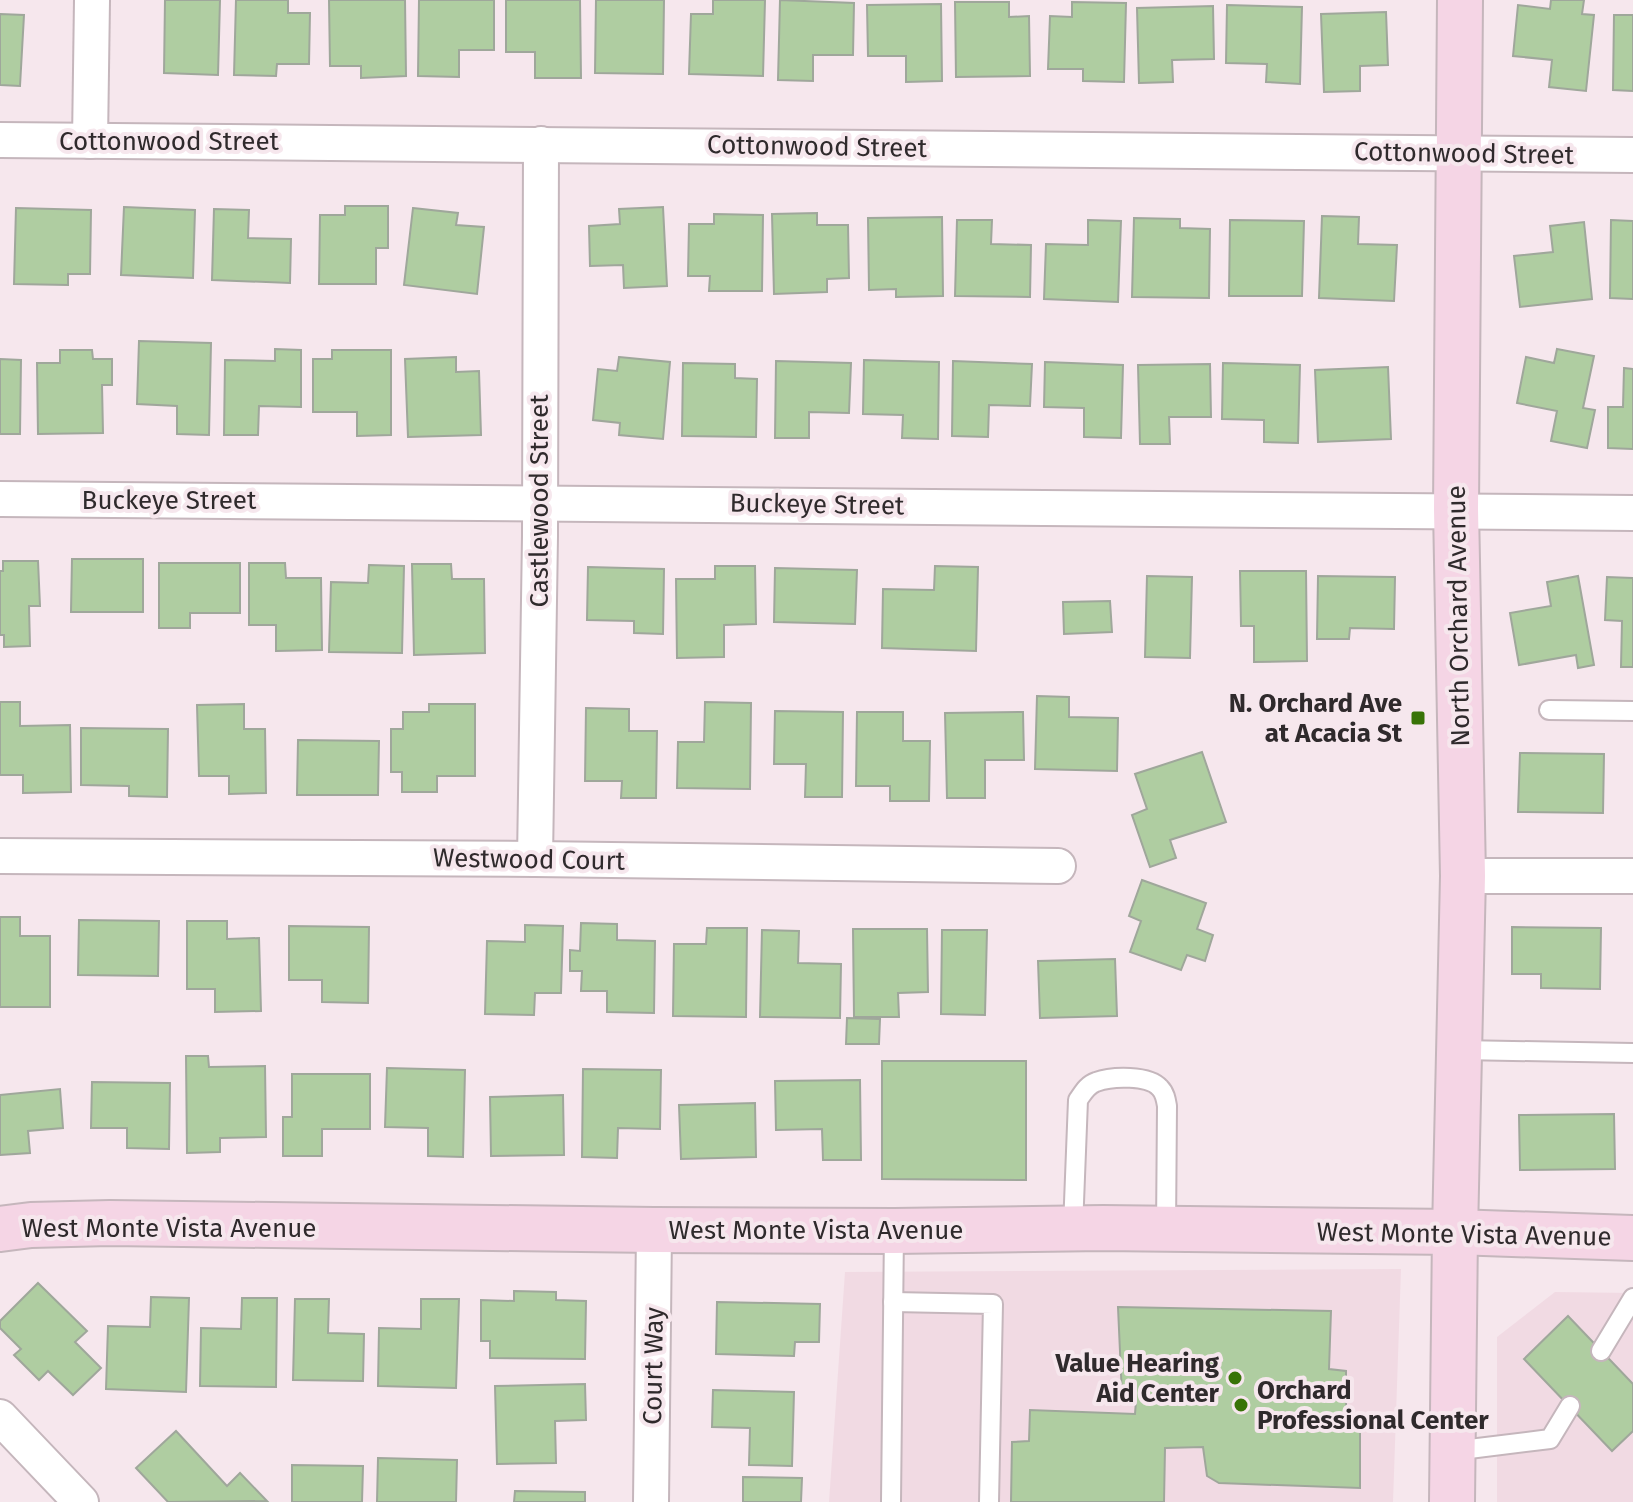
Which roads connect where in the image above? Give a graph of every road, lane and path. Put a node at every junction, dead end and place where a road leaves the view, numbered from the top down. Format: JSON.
{"nodes":[{"id":1,"x":92,"y":0,"type":"edge"},
{"id":2,"x":1460,"y":0,"type":"edge"},
{"id":3,"x":0,"y":140,"type":"edge"},
{"id":4,"x":90,"y":141,"type":"junction"},
{"id":5,"x":541,"y":144,"type":"junction"},
{"id":6,"x":1459,"y":152,"type":"junction"},
{"id":7,"x":1633,"y":155,"type":"edge"},
{"id":8,"x":0,"y":499,"type":"edge"},
{"id":9,"x":539,"y":502,"type":"junction"},
{"id":10,"x":1456,"y":509,"type":"junction"},
{"id":11,"x":1633,"y":513,"type":"edge"},
{"id":12,"x":1549,"y":710,"type":"dead end"},
{"id":13,"x":1633,"y":711,"type":"edge"},
{"id":14,"x":0,"y":856,"type":"edge"},
{"id":15,"x":535,"y":859,"type":"junction"},
{"id":16,"x":1058,"y":866,"type":"dead end"},
{"id":17,"x":1463,"y":876,"type":"junction"},
{"id":18,"x":1633,"y":876,"type":"edge"},
{"id":19,"x":1459,"y":1050,"type":"junction"},
{"id":20,"x":1633,"y":1053,"type":"edge"},
{"id":21,"x":1073,"y":1228,"type":"junction"},
{"id":22,"x":0,"y":1229,"type":"edge"},
{"id":23,"x":1166,"y":1229,"type":"junction"},
{"id":24,"x":654,"y":1230,"type":"junction"},
{"id":25,"x":894,"y":1231,"type":"junction"},
{"id":26,"x":1455,"y":1232,"type":"junction"},
{"id":27,"x":1633,"y":1238,"type":"edge"},
{"id":28,"x":1633,"y":1298,"type":"edge"},
{"id":29,"x":893,"y":1302,"type":"junction"},
{"id":30,"x":1601,"y":1351,"type":"dead end"},
{"id":31,"x":1570,"y":1406,"type":"dead end"},
{"id":32,"x":0,"y":1417,"type":"edge"},
{"id":33,"x":1453,"y":1451,"type":"junction"},
{"id":34,"x":81,"y":1502,"type":"edge"},
{"id":35,"x":651,"y":1502,"type":"edge"},
{"id":36,"x":891,"y":1502,"type":"edge"},
{"id":37,"x":989,"y":1502,"type":"edge"},
{"id":38,"x":1452,"y":1502,"type":"edge"}],
"edges":[{"from":1,"to":4,"type":"street"},
{"from":2,"to":6,"type":"street","name":"North Orchard Avenue"},
{"from":3,"to":4,"type":"street","name":"Cottonwood Street"},
{"from":4,"to":5,"type":"street","name":"Cottonwood Street"},
{"from":5,"to":6,"type":"street","name":"Cottonwood Street"},
{"from":5,"to":9,"type":"street","name":"Castlewood Street"},
{"from":6,"to":7,"type":"street","name":"Cottonwood Street"},
{"from":6,"to":10,"type":"street","name":"North Orchard Avenue"},
{"from":8,"to":9,"type":"street","name":"Buckeye Street"},
{"from":9,"to":10,"type":"street","name":"Buckeye Street"},
{"from":9,"to":15,"type":"street","name":"Castlewood Street"},
{"from":10,"to":11,"type":"street","name":"Buckeye Street"},
{"from":10,"to":17,"type":"street","name":"North Orchard Avenue"},
{"from":12,"to":13,"type":"lane"},
{"from":14,"to":15,"type":"street","name":"Westwood Court"},
{"from":15,"to":16,"type":"street","name":"Westwood Court"},
{"from":17,"to":18,"type":"street"},
{"from":17,"to":19,"type":"street","name":"North Orchard Avenue"},
{"from":19,"to":20,"type":"lane"},
{"from":19,"to":26,"type":"street","name":"North Orchard Avenue"},
{"from":21,"to":23,"type":"street","name":"West Monte Vista Avenue"},
{"from":21,"to":23,"type":"lane"},
{"from":21,"to":25,"type":"street","name":"West Monte Vista Avenue"},
{"from":22,"to":24,"type":"street","name":"West Monte Vista Avenue"},
{"from":23,"to":26,"type":"street","name":"West Monte Vista Avenue"},
{"from":24,"to":25,"type":"street","name":"West Monte Vista Avenue"},
{"from":24,"to":35,"type":"street","name":"Court Way"},
{"from":25,"to":29,"type":"lane"},
{"from":26,"to":27,"type":"street","name":"West Monte Vista Avenue"},
{"from":26,"to":33,"type":"street","name":"North Orchard Avenue"},
{"from":28,"to":30,"type":"lane"},
{"from":29,"to":36,"type":"lane"},
{"from":29,"to":37,"type":"lane"},
{"from":31,"to":33,"type":"lane"},
{"from":32,"to":34,"type":"street"},
{"from":33,"to":38,"type":"street","name":"North Orchard Avenue"}]}
